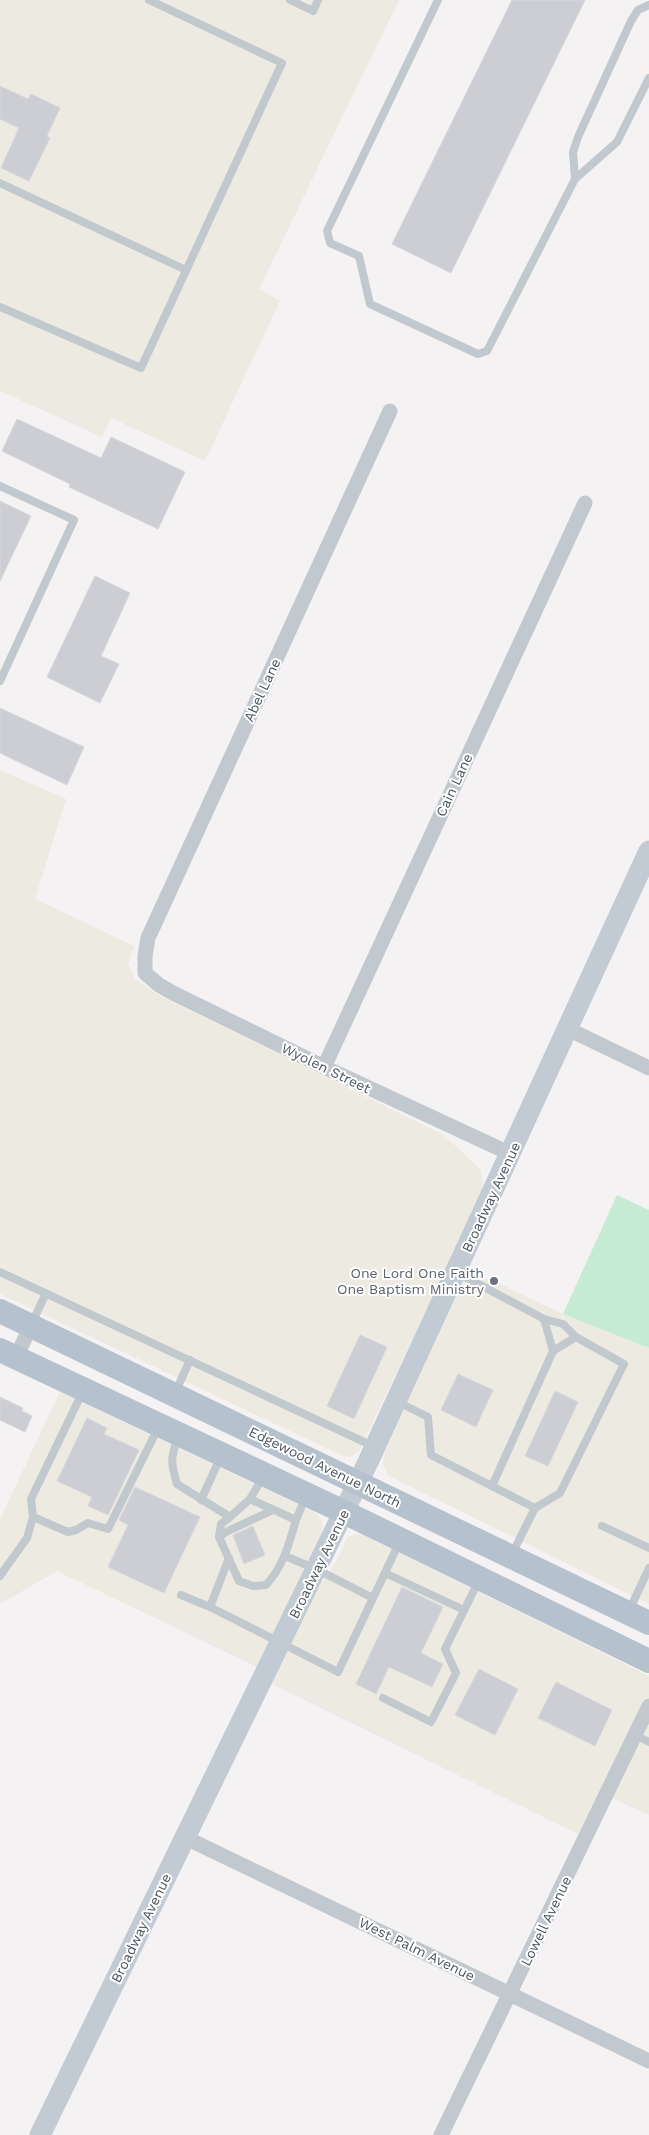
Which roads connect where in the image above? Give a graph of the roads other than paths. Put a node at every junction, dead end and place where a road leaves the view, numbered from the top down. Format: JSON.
{"nodes":[{"id":1,"x":149,"y":0,"type":"edge"},
{"id":2,"x":290,"y":0,"type":"edge"},
{"id":3,"x":318,"y":0,"type":"edge"},
{"id":4,"x":438,"y":0,"type":"edge"},
{"id":5,"x":649,"y":5,"type":"edge"},
{"id":6,"x":649,"y":78,"type":"edge"},
{"id":7,"x":576,"y":179,"type":"junction"},
{"id":8,"x":0,"y":184,"type":"edge"},
{"id":9,"x":186,"y":270,"type":"junction"},
{"id":10,"x":0,"y":307,"type":"edge"},
{"id":11,"x":390,"y":411,"type":"dead end"},
{"id":12,"x":0,"y":486,"type":"edge"},
{"id":13,"x":585,"y":503,"type":"dead end"},
{"id":14,"x":0,"y":681,"type":"edge"},
{"id":15,"x":649,"y":851,"type":"edge"},
{"id":16,"x":145,"y":973,"type":"joint"},
{"id":17,"x":568,"y":1029,"type":"junction"},
{"id":18,"x":324,"y":1067,"type":"junction"},
{"id":19,"x":649,"y":1068,"type":"edge"},
{"id":20,"x":511,"y":1154,"type":"junction"},
{"id":21,"x":456,"y":1271,"type":"junction"},
{"id":22,"x":0,"y":1272,"type":"edge"},
{"id":23,"x":46,"y":1293,"type":"junction"},
{"id":24,"x":0,"y":1311,"type":"edge"},
{"id":25,"x":544,"y":1319,"type":"junction"},
{"id":26,"x":31,"y":1326,"type":"junction"},
{"id":27,"x":576,"y":1337,"type":"junction"},
{"id":28,"x":553,"y":1351,"type":"junction"},
{"id":29,"x":8,"y":1353,"type":"edge"},
{"id":30,"x":190,"y":1360,"type":"junction"},
{"id":31,"x":84,"y":1389,"type":"junction"},
{"id":32,"x":174,"y":1395,"type":"junction"},
{"id":33,"x":396,"y":1401,"type":"junction"},
{"id":34,"x":170,"y":1429,"type":"junction"},
{"id":35,"x":375,"y":1447,"type":"junction"},
{"id":36,"x":221,"y":1454,"type":"junction"},
{"id":37,"x":265,"y":1475,"type":"junction"},
{"id":38,"x":358,"y":1482,"type":"junction"},
{"id":39,"x":492,"y":1486,"type":"junction"},
{"id":40,"x":306,"y":1494,"type":"junction"},
{"id":41,"x":250,"y":1499,"type":"junction"},
{"id":42,"x":201,"y":1500,"type":"junction"},
{"id":43,"x":535,"y":1508,"type":"junction"},
{"id":44,"x":273,"y":1510,"type":"junction"},
{"id":45,"x":344,"y":1512,"type":"junction"},
{"id":46,"x":33,"y":1517,"type":"junction"},
{"id":47,"x":230,"y":1517,"type":"junction"},
{"id":48,"x":296,"y":1520,"type":"junction"},
{"id":49,"x":602,"y":1526,"type":"dead end"},
{"id":50,"x":219,"y":1536,"type":"junction"},
{"id":51,"x":400,"y":1540,"type":"junction"},
{"id":52,"x":649,"y":1548,"type":"edge"},
{"id":53,"x":285,"y":1556,"type":"junction"},
{"id":54,"x":510,"y":1556,"type":"junction"},
{"id":55,"x":229,"y":1558,"type":"junction"},
{"id":56,"x":649,"y":1568,"type":"edge"},
{"id":57,"x":316,"y":1569,"type":"junction"},
{"id":58,"x":385,"y":1573,"type":"junction"},
{"id":59,"x":0,"y":1576,"type":"edge"},
{"id":60,"x":480,"y":1578,"type":"junction"},
{"id":61,"x":181,"y":1595,"type":"dead end"},
{"id":62,"x":373,"y":1598,"type":"junction"},
{"id":63,"x":210,"y":1607,"type":"junction"},
{"id":64,"x":464,"y":1610,"type":"junction"},
{"id":65,"x":628,"y":1613,"type":"junction"},
{"id":66,"x":649,"y":1623,"type":"edge"},
{"id":67,"x":280,"y":1644,"type":"junction"},
{"id":68,"x":649,"y":1661,"type":"edge"},
{"id":69,"x":383,"y":1698,"type":"dead end"},
{"id":70,"x":649,"y":1706,"type":"edge"},
{"id":71,"x":642,"y":1738,"type":"edge"},
{"id":72,"x":186,"y":1838,"type":"junction"},
{"id":73,"x":510,"y":1994,"type":"junction"},
{"id":74,"x":649,"y":2061,"type":"edge"},
{"id":75,"x":40,"y":2135,"type":"edge"},
{"id":76,"x":441,"y":2135,"type":"edge"}],
"edges":[{"from":1,"to":9,"type":"lane"},
{"from":2,"to":3,"type":"lane"},
{"from":4,"to":7,"type":"lane"},
{"from":5,"to":7,"type":"lane"},
{"from":6,"to":7,"type":"lane"},
{"from":8,"to":9,"type":"lane"},
{"from":9,"to":10,"type":"lane"},
{"from":11,"to":16,"type":"street","name":"Abel Lane"},
{"from":12,"to":14,"type":"lane"},
{"from":13,"to":18,"type":"street","name":"Cain Lane"},
{"from":15,"to":17,"type":"street","name":"Broadway Avenue"},
{"from":16,"to":18,"type":"street","name":"Wyolen Street"},
{"from":17,"to":19,"type":"street"},
{"from":17,"to":20,"type":"street","name":"Broadway Avenue"},
{"from":18,"to":20,"type":"street","name":"Wyolen Street"},
{"from":20,"to":21,"type":"street","name":"Broadway Avenue"},
{"from":21,"to":25,"type":"lane"},
{"from":21,"to":33,"type":"street","name":"Broadway Avenue"},
{"from":22,"to":23,"type":"lane"},
{"from":23,"to":26,"type":"lane"},
{"from":23,"to":30,"type":"lane"},
{"from":24,"to":26,"type":"main road","name":"Edgewood Avenue North"},
{"from":25,"to":27,"type":"lane"},
{"from":25,"to":28,"type":"lane"},
{"from":26,"to":29,"type":"street"},
{"from":26,"to":32,"type":"main road","name":"Edgewood Avenue North"},
{"from":27,"to":28,"type":"lane"},
{"from":27,"to":43,"type":"lane"},
{"from":28,"to":39,"type":"lane"},
{"from":29,"to":31,"type":"main road"},
{"from":30,"to":32,"type":"lane"},
{"from":30,"to":35,"type":"lane"},
{"from":31,"to":34,"type":"main road"},
{"from":31,"to":46,"type":"lane"},
{"from":32,"to":38,"type":"main road","name":"Edgewood Avenue North"},
{"from":33,"to":35,"type":"street","name":"Broadway Avenue"},
{"from":33,"to":39,"type":"lane"},
{"from":34,"to":36,"type":"main road"},
{"from":34,"to":42,"type":"lane"},
{"from":34,"to":46,"type":"lane"},
{"from":35,"to":38,"type":"street","name":"Broadway Avenue"},
{"from":36,"to":37,"type":"main road"},
{"from":36,"to":42,"type":"lane"},
{"from":37,"to":40,"type":"main road"},
{"from":37,"to":41,"type":"lane"},
{"from":38,"to":45,"type":"street","name":"Broadway Avenue"},
{"from":38,"to":54,"type":"main road","name":"Edgewood Avenue North"},
{"from":39,"to":43,"type":"lane"},
{"from":40,"to":45,"type":"main road"},
{"from":40,"to":48,"type":"lane"},
{"from":41,"to":44,"type":"lane"},
{"from":41,"to":47,"type":"lane"},
{"from":42,"to":47,"type":"lane"},
{"from":43,"to":54,"type":"lane"},
{"from":44,"to":48,"type":"lane"},
{"from":44,"to":50,"type":"lane"},
{"from":45,"to":51,"type":"main road"},
{"from":45,"to":57,"type":"street","name":"Broadway Avenue"},
{"from":46,"to":59,"type":"lane"},
{"from":47,"to":50,"type":"lane"},
{"from":48,"to":53,"type":"lane"},
{"from":49,"to":52,"type":"lane"},
{"from":50,"to":55,"type":"lane"},
{"from":51,"to":58,"type":"lane"},
{"from":51,"to":60,"type":"main road"},
{"from":53,"to":55,"type":"lane"},
{"from":53,"to":57,"type":"lane"},
{"from":54,"to":65,"type":"main road","name":"Edgewood Avenue North"},
{"from":55,"to":63,"type":"lane"},
{"from":56,"to":65,"type":"lane"},
{"from":57,"to":62,"type":"lane"},
{"from":57,"to":67,"type":"street","name":"Broadway Avenue"},
{"from":58,"to":62,"type":"lane"},
{"from":58,"to":64,"type":"lane"},
{"from":60,"to":64,"type":"lane"},
{"from":60,"to":68,"type":"main road"},
{"from":61,"to":63,"type":"lane"},
{"from":62,"to":67,"type":"lane"},
{"from":63,"to":67,"type":"lane"},
{"from":64,"to":69,"type":"lane"},
{"from":65,"to":66,"type":"main road","name":"Edgewood Avenue North"},
{"from":67,"to":72,"type":"street","name":"Broadway Avenue"},
{"from":70,"to":71,"type":"street","name":"Lowell Avenue"},
{"from":71,"to":73,"type":"street","name":"Lowell Avenue"},
{"from":72,"to":73,"type":"street","name":"West Palm Avenue"},
{"from":72,"to":75,"type":"street","name":"Broadway Avenue"},
{"from":73,"to":74,"type":"street","name":"West Palm Avenue"},
{"from":73,"to":76,"type":"street","name":"Lowell Avenue"}]}
